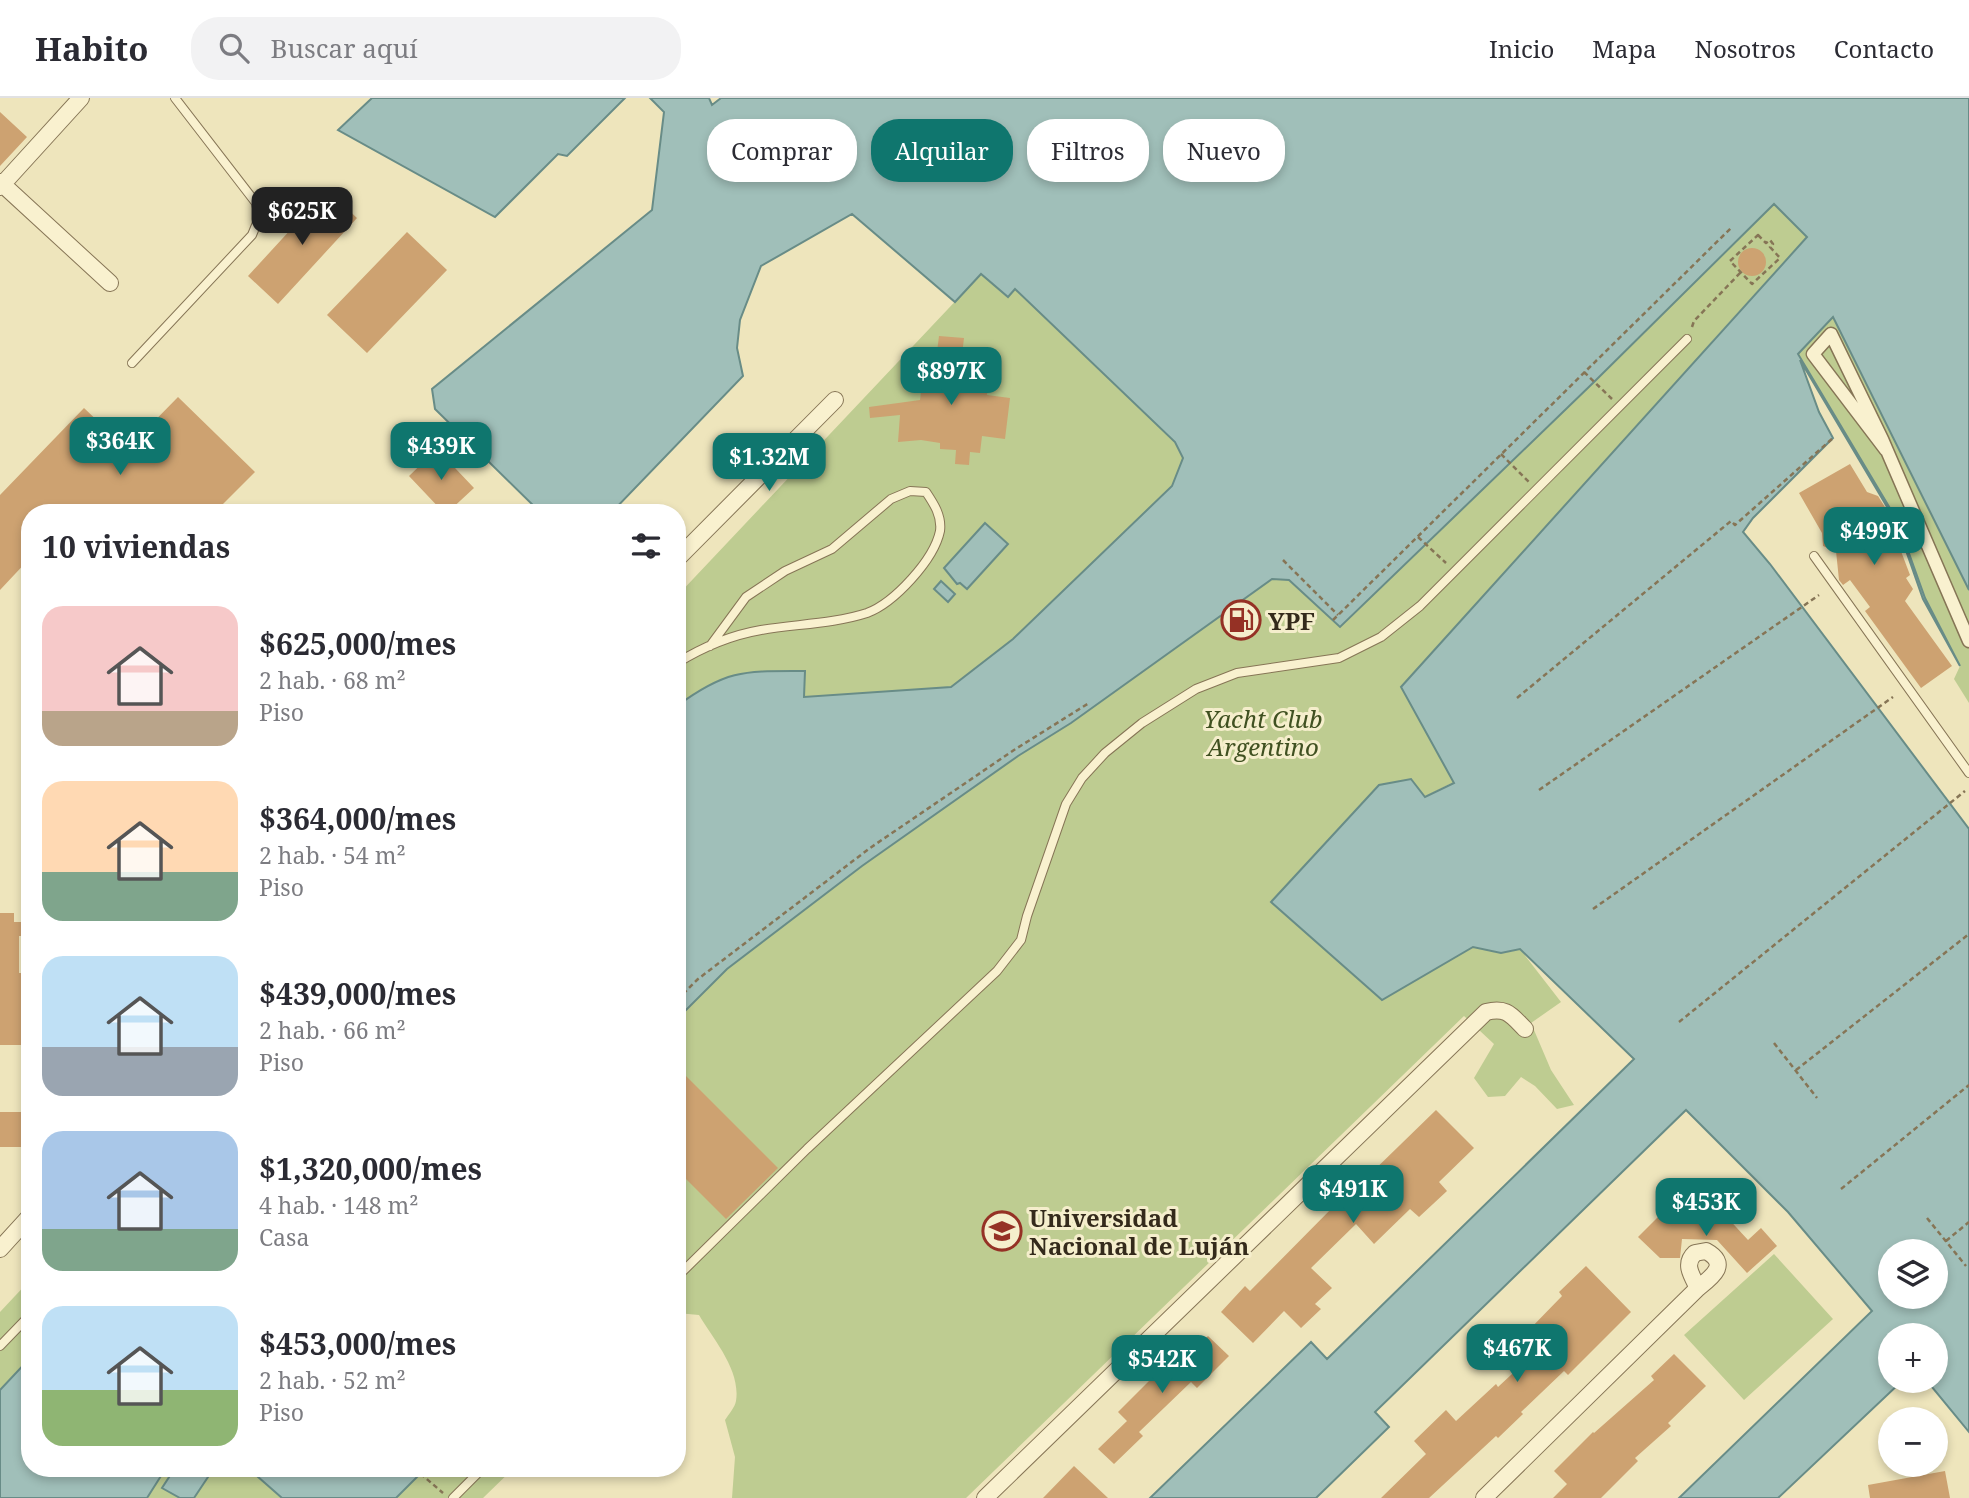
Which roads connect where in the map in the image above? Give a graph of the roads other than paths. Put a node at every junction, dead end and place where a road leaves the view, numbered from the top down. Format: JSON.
{"nodes":[{"id":1,"x":81,"y":98,"type":"edge"},
{"id":2,"x":176,"y":98,"type":"edge"},
{"id":3,"x":1,"y":184,"type":"edge"},
{"id":4,"x":110,"y":283,"type":"dead end"},
{"id":5,"x":1687,"y":339,"type":"road end"},
{"id":6,"x":132,"y":363,"type":"dead end"},
{"id":7,"x":835,"y":400,"type":"dead end"},
{"id":8,"x":1886,"y":450,"type":"junction"},
{"id":9,"x":686,"y":550,"type":"edge"},
{"id":10,"x":1814,"y":556,"type":"dead end"},
{"id":11,"x":1969,"y":641,"type":"edge"},
{"id":12,"x":710,"y":646,"type":"junction"},
{"id":13,"x":686,"y":658,"type":"edge"},
{"id":14,"x":1969,"y":773,"type":"edge"},
{"id":15,"x":1525,"y":1029,"type":"dead end"},
{"id":16,"x":21,"y":1226,"type":"edge"},
{"id":17,"x":0,"y":1249,"type":"edge"},
{"id":18,"x":686,"y":1268,"type":"edge"},
{"id":19,"x":1698,"y":1288,"type":"dead end"},
{"id":20,"x":21,"y":1324,"type":"edge"},
{"id":21,"x":0,"y":1346,"type":"edge"},
{"id":22,"x":473,"y":1477,"type":"edge"},
{"id":23,"x":451,"y":1498,"type":"edge"},
{"id":24,"x":985,"y":1498,"type":"edge"},
{"id":25,"x":1484,"y":1498,"type":"edge"}],
"edges":[{"from":1,"to":3,"type":"street"},
{"from":2,"to":6,"type":"lane"},
{"from":3,"to":4,"type":"street"},
{"from":5,"to":18,"type":"lane"},
{"from":7,"to":9,"type":"street"},
{"from":8,"to":8,"type":"street"},
{"from":8,"to":11,"type":"street"},
{"from":10,"to":14,"type":"lane"},
{"from":12,"to":12,"type":"lane"},
{"from":12,"to":13,"type":"lane"},
{"from":15,"to":24,"type":"street"},
{"from":16,"to":17,"type":"street"},
{"from":19,"to":25,"type":"street"},
{"from":20,"to":21,"type":"lane"},
{"from":22,"to":23,"type":"lane"}]}
